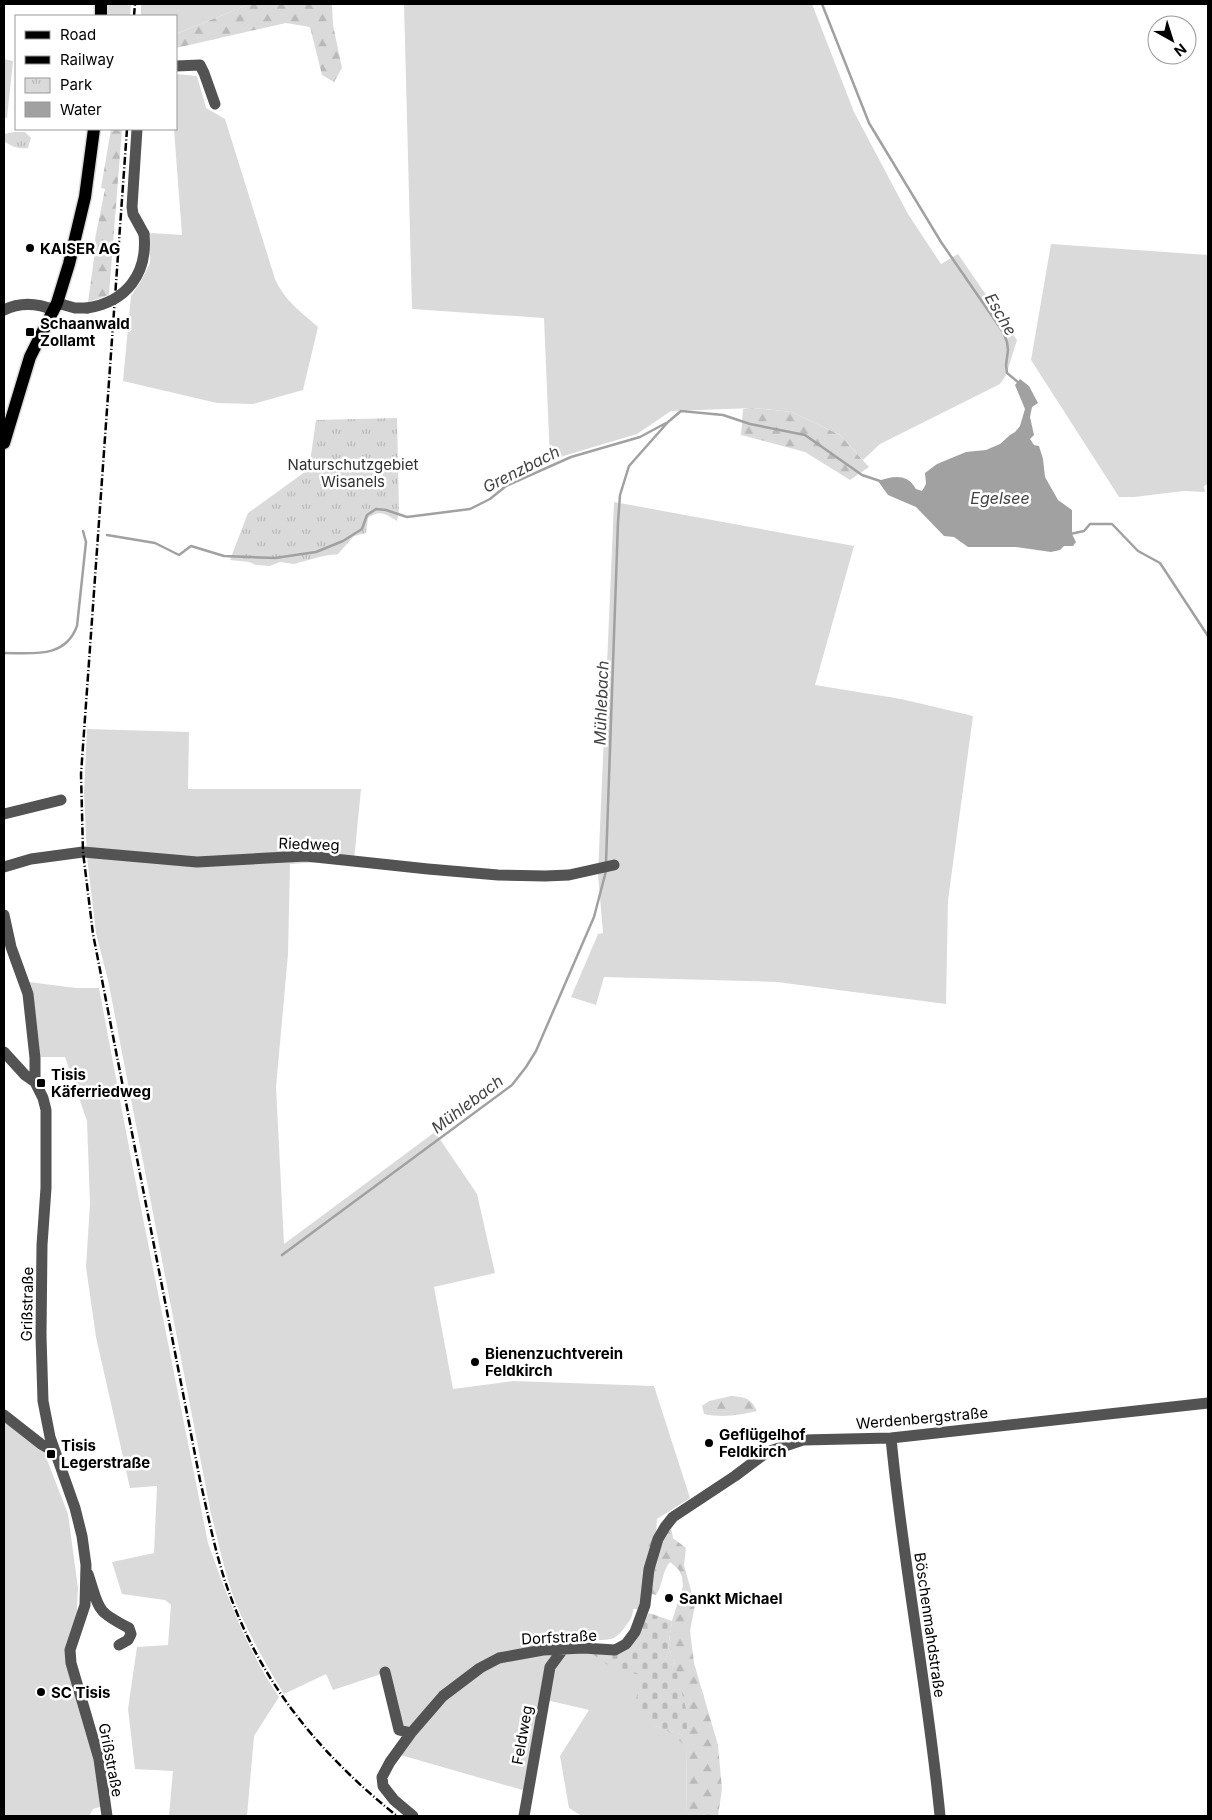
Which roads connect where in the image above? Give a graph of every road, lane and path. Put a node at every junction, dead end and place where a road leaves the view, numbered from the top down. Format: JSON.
{"nodes":[{"id":1,"x":178,"y":66,"type":"edge"},
{"id":2,"x":215,"y":104,"type":"dead end"},
{"id":3,"x":94,"y":130,"type":"edge"},
{"id":4,"x":137,"y":130,"type":"edge"},
{"id":5,"x":55,"y":307,"type":"junction"},
{"id":6,"x":4,"y":310,"type":"edge"},
{"id":7,"x":4,"y":443,"type":"edge"},
{"id":8,"x":61,"y":800,"type":"dead end"},
{"id":9,"x":4,"y":814,"type":"edge"},
{"id":10,"x":4,"y":867,"type":"edge"},
{"id":11,"x":608,"y":867,"type":"dead end"},
{"id":12,"x":4,"y":915,"type":"edge"},
{"id":13,"x":4,"y":1052,"type":"edge"},
{"id":14,"x":35,"y":1082,"type":"junction"},
{"id":15,"x":1208,"y":1403,"type":"edge"},
{"id":16,"x":4,"y":1416,"type":"edge"},
{"id":17,"x":891,"y":1438,"type":"junction"},
{"id":18,"x":54,"y":1452,"type":"junction"},
{"id":19,"x":665,"y":1527,"type":"joint"},
{"id":20,"x":86,"y":1565,"type":"junction"},
{"id":21,"x":119,"y":1645,"type":"dead end"},
{"id":22,"x":564,"y":1648,"type":"junction"},
{"id":23,"x":543,"y":1650,"type":"junction"},
{"id":24,"x":553,"y":1660,"type":"junction"},
{"id":25,"x":385,"y":1672,"type":"dead end"},
{"id":26,"x":411,"y":1733,"type":"junction"},
{"id":27,"x":107,"y":1816,"type":"edge"},
{"id":28,"x":412,"y":1816,"type":"edge"},
{"id":29,"x":524,"y":1816,"type":"edge"},
{"id":30,"x":940,"y":1816,"type":"edge"}],
"edges":[{"from":1,"to":2,"type":"street"},
{"from":3,"to":5,"type":"main road"},
{"from":4,"to":5,"type":"street","bridge":true},
{"from":5,"to":6,"type":"street"},
{"from":5,"to":7,"type":"main road"},
{"from":8,"to":9,"type":"street"},
{"from":10,"to":11,"type":"street","name":"Riedweg"},
{"from":12,"to":14,"type":"street"},
{"from":13,"to":14,"type":"street","name":"Grißstraße"},
{"from":14,"to":18,"type":"street","name":"Grißstraße"},
{"from":15,"to":17,"type":"street","name":"Werdenbergstraße"},
{"from":16,"to":18,"type":"street"},
{"from":17,"to":19,"type":"street","name":"Werdenbergstraße"},
{"from":17,"to":30,"type":"street","name":"Böschenmahdstraße"},
{"from":18,"to":20,"type":"street","name":"Grißstraße"},
{"from":19,"to":22,"type":"street","name":"Dorfstraße"},
{"from":20,"to":21,"type":"street","name":"Grißstraße"},
{"from":20,"to":27,"type":"street","name":"Grißstraße"},
{"from":22,"to":23,"type":"street","name":"Dorfstraße"},
{"from":22,"to":24,"type":"street","name":"Feldweg"},
{"from":23,"to":24,"type":"street"},
{"from":23,"to":26,"type":"street","name":"Dorfstraße"},
{"from":24,"to":29,"type":"street","name":"Feldweg"},
{"from":25,"to":26,"type":"street"},
{"from":26,"to":28,"type":"street","name":"Dorfstraße"}]}
